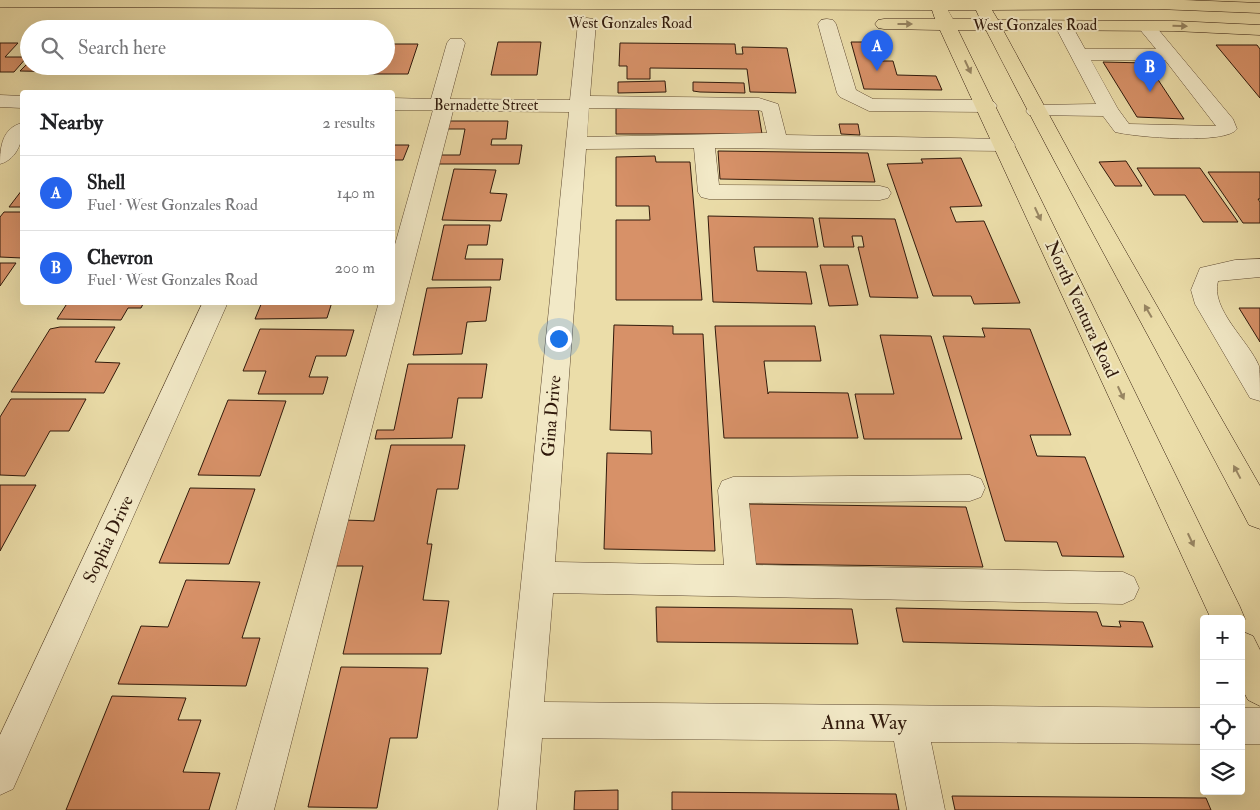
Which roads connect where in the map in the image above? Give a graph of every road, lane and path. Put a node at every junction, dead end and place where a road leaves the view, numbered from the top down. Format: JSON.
{"nodes":[{"id":1,"x":0,"y":2,"type":"edge"},
{"id":2,"x":818,"y":2,"type":"edge"},
{"id":3,"x":883,"y":2,"type":"edge"},
{"id":4,"x":980,"y":2,"type":"edge"},
{"id":5,"x":1156,"y":2,"type":"edge"},
{"id":6,"x":1260,"y":8,"type":"edge"},
{"id":7,"x":939,"y":10,"type":"edge"},
{"id":8,"x":587,"y":23,"type":"dead end"},
{"id":9,"x":827,"y":24,"type":"dead end"},
{"id":10,"x":864,"y":24,"type":"dead end"},
{"id":11,"x":991,"y":25,"type":"junction"},
{"id":12,"x":1064,"y":26,"type":"junction"},
{"id":13,"x":1146,"y":26,"type":"junction"},
{"id":14,"x":1260,"y":30,"type":"edge"},
{"id":15,"x":456,"y":43,"type":"dead end"},
{"id":16,"x":1079,"y":54,"type":"junction"},
{"id":17,"x":1170,"y":55,"type":"junction"},
{"id":18,"x":0,"y":102,"type":"edge"},
{"id":19,"x":20,"y":102,"type":"edge"},
{"id":20,"x":395,"y":104,"type":"edge"},
{"id":21,"x":442,"y":104,"type":"junction"},
{"id":22,"x":579,"y":104,"type":"junction"},
{"id":23,"x":987,"y":106,"type":"junction"},
{"id":24,"x":1109,"y":110,"type":"junction"},
{"id":25,"x":1036,"y":111,"type":"junction"},
{"id":26,"x":20,"y":132,"type":"edge"},
{"id":27,"x":774,"y":141,"type":"junction"},
{"id":28,"x":704,"y":142,"type":"junction"},
{"id":29,"x":576,"y":143,"type":"junction"},
{"id":30,"x":1005,"y":145,"type":"junction"},
{"id":31,"x":0,"y":157,"type":"edge"},
{"id":32,"x":880,"y":193,"type":"dead end"},
{"id":33,"x":1260,"y":268,"type":"edge"},
{"id":34,"x":395,"y":289,"type":"edge"},
{"id":35,"x":215,"y":305,"type":"edge"},
{"id":36,"x":391,"y":305,"type":"edge"},
{"id":37,"x":1260,"y":390,"type":"edge"},
{"id":38,"x":970,"y":488,"type":"dead end"},
{"id":39,"x":1260,"y":515,"type":"edge"},
{"id":40,"x":537,"y":577,"type":"junction"},
{"id":41,"x":741,"y":581,"type":"junction"},
{"id":42,"x":1123,"y":588,"type":"dead end"},
{"id":43,"x":1226,"y":615,"type":"edge"},
{"id":44,"x":1245,"y":656,"type":"edge"},
{"id":45,"x":1260,"y":688,"type":"edge"},
{"id":46,"x":525,"y":720,"type":"junction"},
{"id":47,"x":909,"y":723,"type":"junction"},
{"id":48,"x":1200,"y":726,"type":"edge"},
{"id":49,"x":1245,"y":726,"type":"edge"},
{"id":50,"x":1260,"y":726,"type":"edge"},
{"id":51,"x":0,"y":776,"type":"edge"},
{"id":52,"x":255,"y":810,"type":"edge"},
{"id":53,"x":517,"y":810,"type":"edge"},
{"id":54,"x":926,"y":810,"type":"edge"}],
"edges":[{"from":1,"to":2,"type":"main road","name":"West Gonzales Road"},
{"from":2,"to":3,"type":"main road","name":"West Gonzales Road"},
{"from":3,"to":7,"type":"main road","name":"West Gonzales Road"},
{"from":4,"to":5,"type":"main road","name":"West Gonzales Road"},
{"from":4,"to":7,"type":"main road","name":"West Gonzales Road"},
{"from":4,"to":11,"type":"main road"},
{"from":5,"to":6,"type":"main road","name":"West Gonzales Road"},
{"from":10,"to":7,"type":"main road","name":"West Gonzales Road","one_way":true},
{"from":7,"to":11,"type":"main road","name":"West Gonzales Road"},
{"from":7,"to":23,"type":"main road","name":"North Ventura Road","one_way":true},
{"from":8,"to":22,"type":"street","name":"Gina Drive"},
{"from":9,"to":23,"type":"street"},
{"from":11,"to":12,"type":"main road","name":"West Gonzales Road"},
{"from":11,"to":25,"type":"main road"},
{"from":12,"to":13,"type":"main road","name":"West Gonzales Road"},
{"from":12,"to":16,"type":"street"},
{"from":13,"to":14,"type":"main road","name":"West Gonzales Road","one_way":true},
{"from":13,"to":17,"type":"street"},
{"from":15,"to":21,"type":"street"},
{"from":16,"to":17,"type":"street"},
{"from":16,"to":24,"type":"street"},
{"from":17,"to":24,"type":"street"},
{"from":18,"to":19,"type":"street"},
{"from":20,"to":21,"type":"street","name":"Bernadette Street"},
{"from":21,"to":22,"type":"street","name":"Bernadette Street"},
{"from":21,"to":34,"type":"street"},
{"from":22,"to":27,"type":"street","name":"Bernadette Street"},
{"from":22,"to":29,"type":"street","name":"Gina Drive"},
{"from":23,"to":30,"type":"main road","name":"North Ventura Road"},
{"from":24,"to":25,"type":"street"},
{"from":39,"to":25,"type":"main road","one_way":true},
{"from":26,"to":31,"type":"street"},
{"from":27,"to":28,"type":"street"},
{"from":27,"to":30,"type":"street"},
{"from":28,"to":29,"type":"street"},
{"from":28,"to":32,"type":"street"},
{"from":29,"to":40,"type":"street","name":"Gina Drive"},
{"from":30,"to":43,"type":"main road","name":"North Ventura Road","one_way":true},
{"from":33,"to":37,"type":"street"},
{"from":35,"to":51,"type":"street","name":"Sophia Drive"},
{"from":36,"to":52,"type":"street"},
{"from":38,"to":41,"type":"street"},
{"from":40,"to":41,"type":"street"},
{"from":40,"to":46,"type":"street","name":"Gina Drive"},
{"from":41,"to":42,"type":"street"},
{"from":44,"to":45,"type":"main road"},
{"from":46,"to":47,"type":"street","name":"Anna Way"},
{"from":46,"to":53,"type":"street","name":"Gina Drive"},
{"from":47,"to":48,"type":"street","name":"Anna Way"},
{"from":47,"to":54,"type":"street"},
{"from":49,"to":50,"type":"street"}]}
